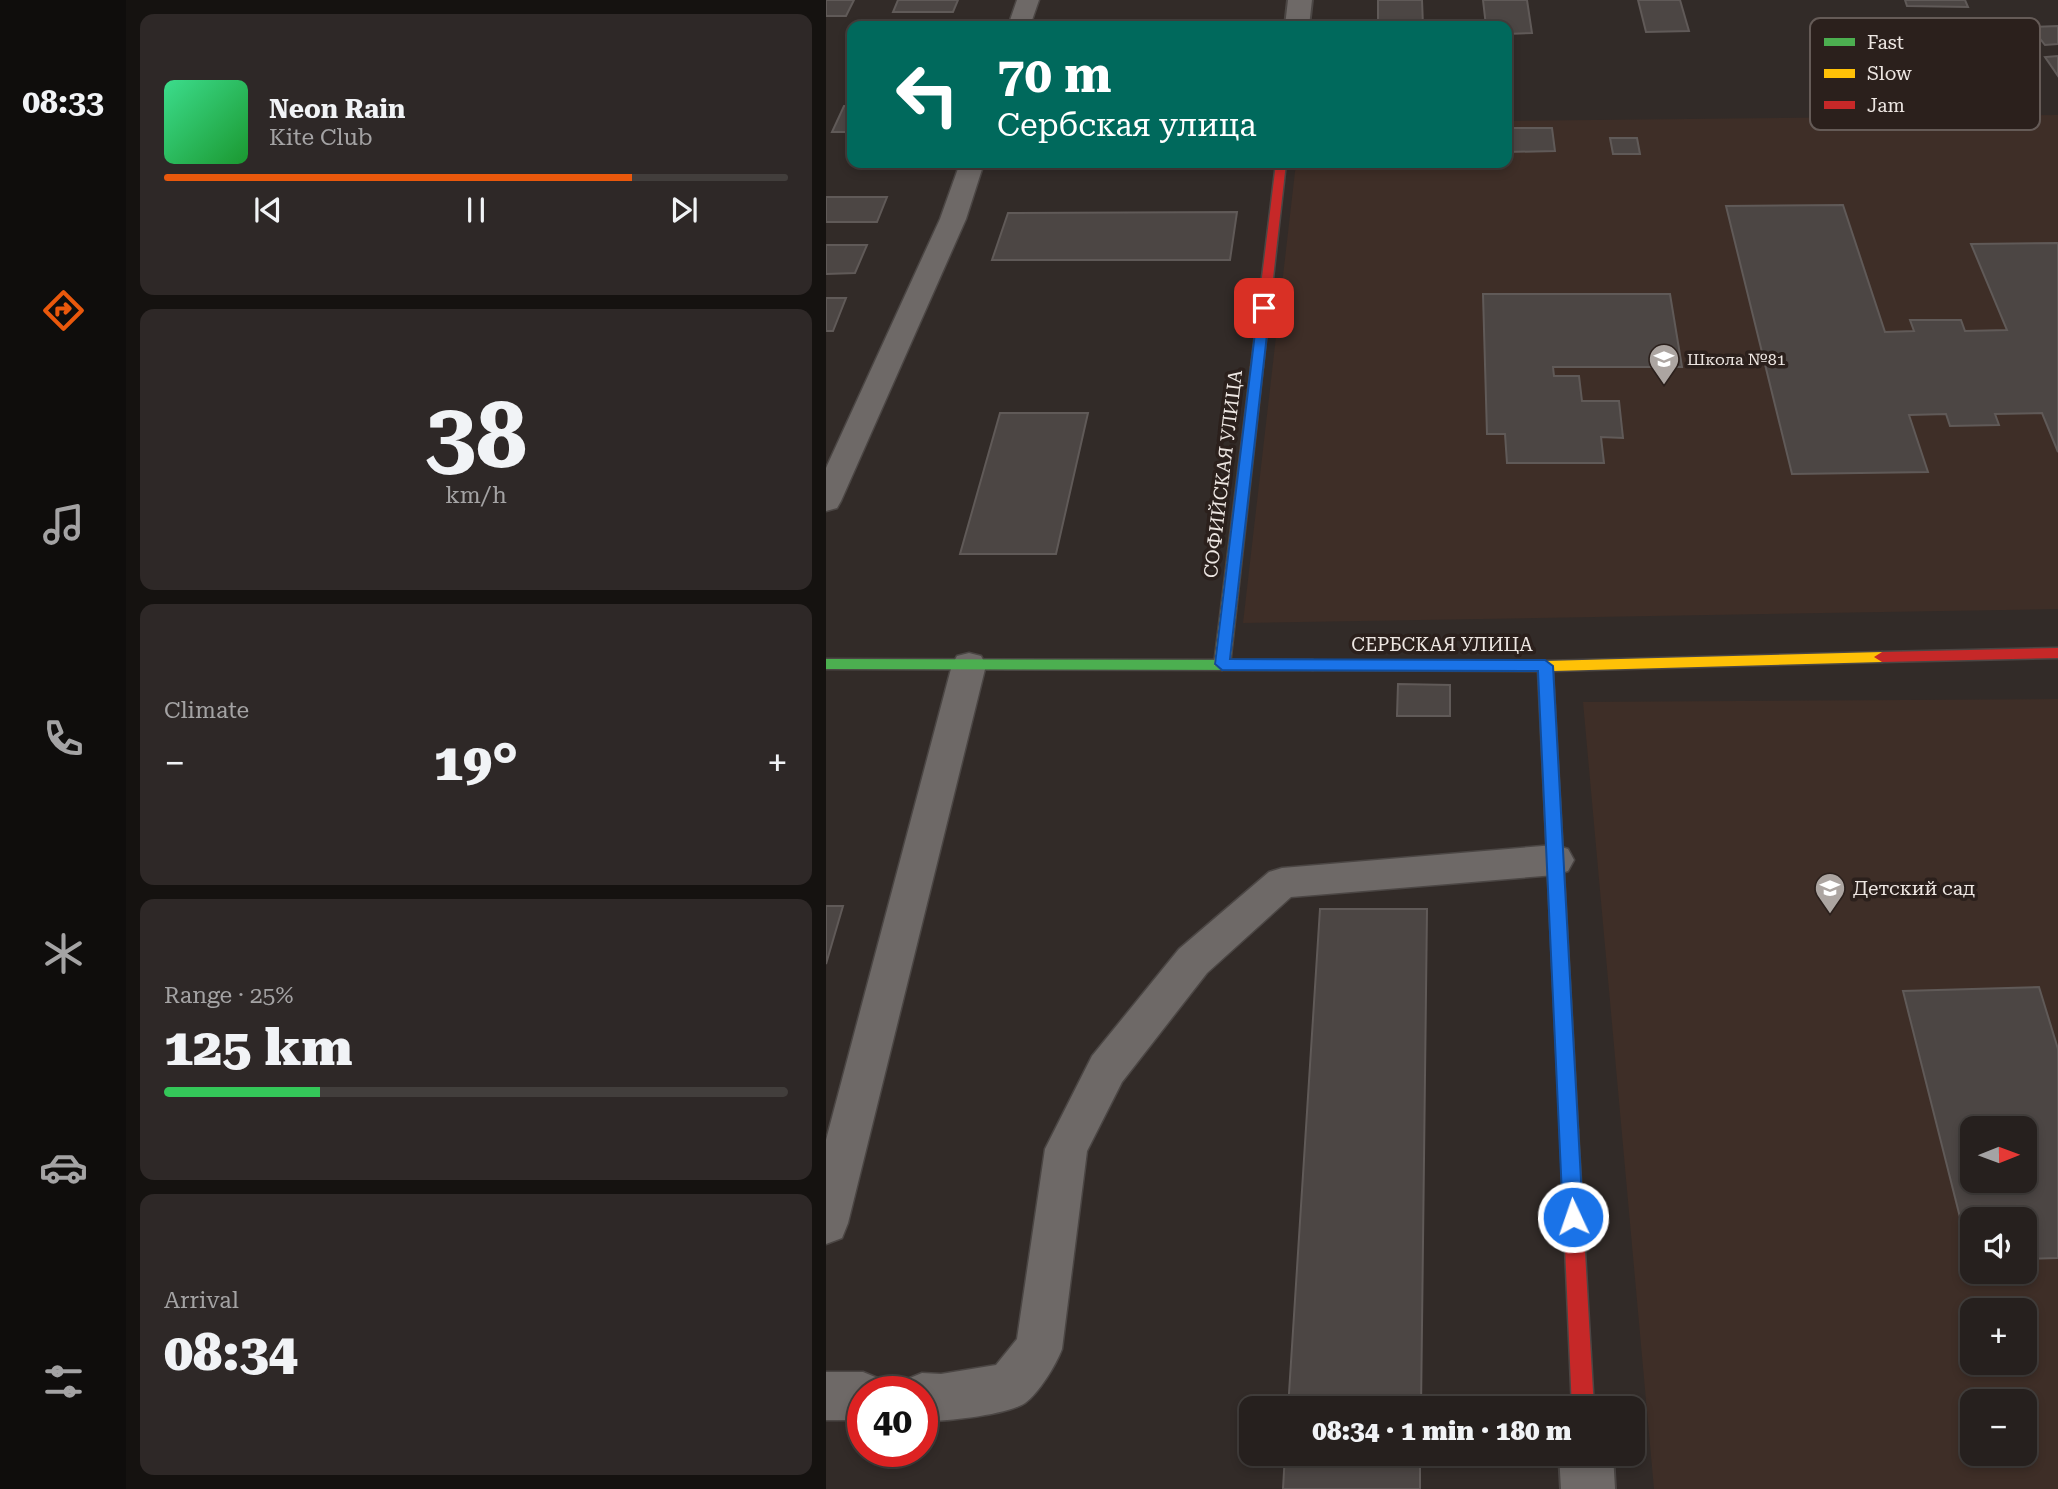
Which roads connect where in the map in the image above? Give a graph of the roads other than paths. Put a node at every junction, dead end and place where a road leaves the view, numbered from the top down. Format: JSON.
{"nodes":[{"id":1,"x":1028,"y":0,"type":"edge"},
{"id":2,"x":1300,"y":0,"type":"edge"},
{"id":3,"x":1021,"y":21,"type":"edge"},
{"id":4,"x":1298,"y":21,"type":"edge"},
{"id":5,"x":970,"y":168,"type":"edge"},
{"id":6,"x":1280,"y":168,"type":"edge"},
{"id":7,"x":826,"y":501,"type":"edge"},
{"id":8,"x":2058,"y":653,"type":"edge"},
{"id":9,"x":826,"y":664,"type":"edge"},
{"id":10,"x":1222,"y":664,"type":"junction"},
{"id":11,"x":969,"y":665,"type":"junction"},
{"id":12,"x":1545,"y":666,"type":"junction"},
{"id":13,"x":1555,"y":860,"type":"junction"},
{"id":14,"x":826,"y":1223,"type":"edge"},
{"id":15,"x":826,"y":1396,"type":"edge"},
{"id":16,"x":847,"y":1396,"type":"edge"},
{"id":17,"x":1582,"y":1396,"type":"edge"},
{"id":18,"x":938,"y":1398,"type":"edge"},
{"id":19,"x":1586,"y":1466,"type":"edge"},
{"id":20,"x":1587,"y":1489,"type":"edge"}],
"edges":[{"from":1,"to":3,"type":"lane"},
{"from":2,"to":4,"type":"street"},
{"from":5,"to":7,"type":"lane"},
{"from":6,"to":10,"type":"street","name":"СОФИЙСКАЯ УЛИЦА"},
{"from":8,"to":12,"type":"street","name":"СЕРБСКАЯ УЛИЦА"},
{"from":9,"to":11,"type":"street","name":"СЕРБСКАЯ УЛИЦА"},
{"from":10,"to":11,"type":"street","name":"СЕРБСКАЯ УЛИЦА"},
{"from":10,"to":12,"type":"street","name":"СЕРБСКАЯ УЛИЦА"},
{"from":11,"to":14,"type":"lane"},
{"from":12,"to":13,"type":"street"},
{"from":13,"to":17,"type":"street"},
{"from":13,"to":18,"type":"lane"},
{"from":15,"to":16,"type":"lane"},
{"from":19,"to":20,"type":"street"}]}
